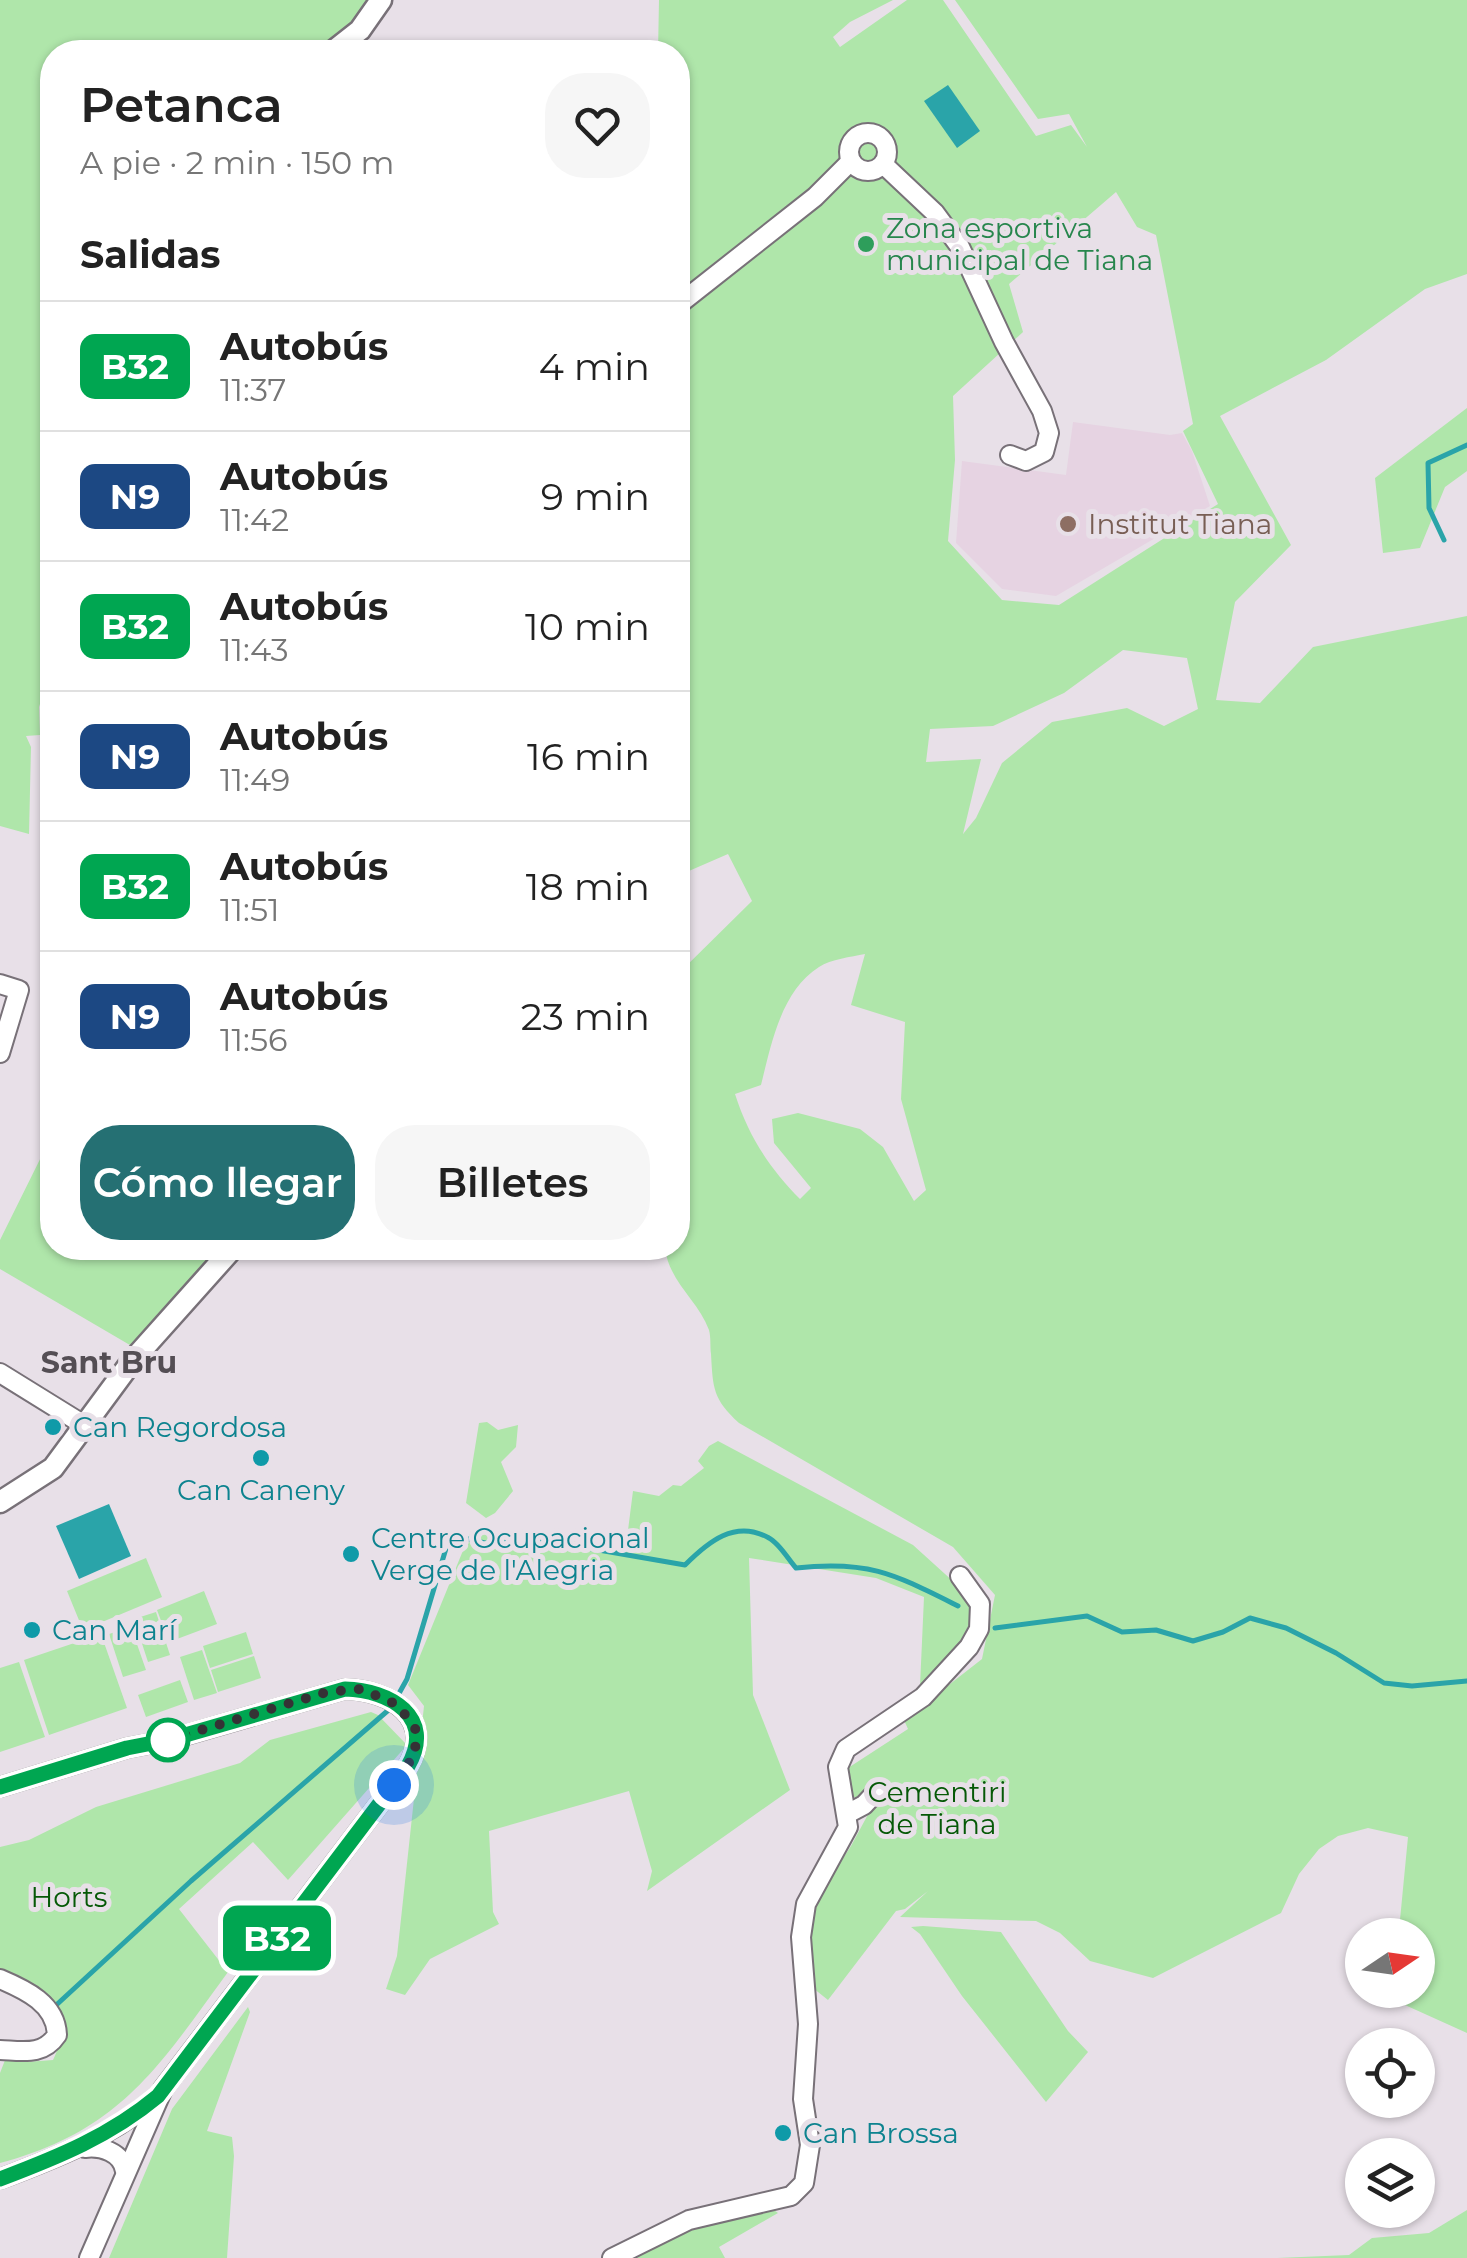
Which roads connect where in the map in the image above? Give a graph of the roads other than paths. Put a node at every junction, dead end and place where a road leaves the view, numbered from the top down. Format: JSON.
{"nodes":[{"id":1,"x":381,"y":0,"type":"edge"},
{"id":2,"x":347,"y":40,"type":"edge"},
{"id":3,"x":851,"y":162,"type":"junction"},
{"id":4,"x":882,"y":164,"type":"junction"},
{"id":5,"x":690,"y":295,"type":"edge"},
{"id":6,"x":1010,"y":455,"type":"dead end"},
{"id":7,"x":0,"y":984,"type":"edge"},
{"id":8,"x":0,"y":1053,"type":"edge"},
{"id":9,"x":222,"y":1260,"type":"edge"},
{"id":10,"x":0,"y":1374,"type":"edge"},
{"id":11,"x":84,"y":1425,"type":"junction"},
{"id":12,"x":0,"y":1502,"type":"edge"},
{"id":13,"x":960,"y":1576,"type":"dead end"},
{"id":14,"x":0,"y":1788,"type":"edge"},
{"id":15,"x":876,"y":1792,"type":"dead end"},
{"id":16,"x":847,"y":1814,"type":"junction"},
{"id":17,"x":0,"y":1979,"type":"edge"},
{"id":18,"x":0,"y":2038,"type":"edge"},
{"id":19,"x":0,"y":2050,"type":"edge"},
{"id":20,"x":32,"y":2052,"type":"junction"},
{"id":21,"x":158,"y":2096,"type":"junction"},
{"id":22,"x":79,"y":2149,"type":"junction"},
{"id":23,"x":126,"y":2171,"type":"junction"},
{"id":24,"x":0,"y":2179,"type":"edge"},
{"id":25,"x":89,"y":2258,"type":"edge"},
{"id":26,"x":612,"y":2258,"type":"edge"}],
"edges":[{"from":1,"to":2,"type":"street"},
{"from":3,"to":4,"type":"street"},
{"from":3,"to":4,"type":"street"},
{"from":3,"to":5,"type":"street"},
{"from":4,"to":6,"type":"street"},
{"from":7,"to":8,"type":"street"},
{"from":9,"to":11,"type":"street"},
{"from":10,"to":11,"type":"street"},
{"from":11,"to":12,"type":"street"},
{"from":13,"to":16,"type":"street"},
{"from":14,"to":21,"type":"street"},
{"from":15,"to":16,"type":"street"},
{"from":16,"to":26,"type":"street"},
{"from":17,"to":20,"type":"street"},
{"from":18,"to":20,"type":"street"},
{"from":19,"to":20,"type":"street"},
{"from":21,"to":22,"type":"street"},
{"from":21,"to":23,"type":"street"},
{"from":22,"to":23,"type":"street"},
{"from":22,"to":24,"type":"street"},
{"from":23,"to":25,"type":"street"}]}
